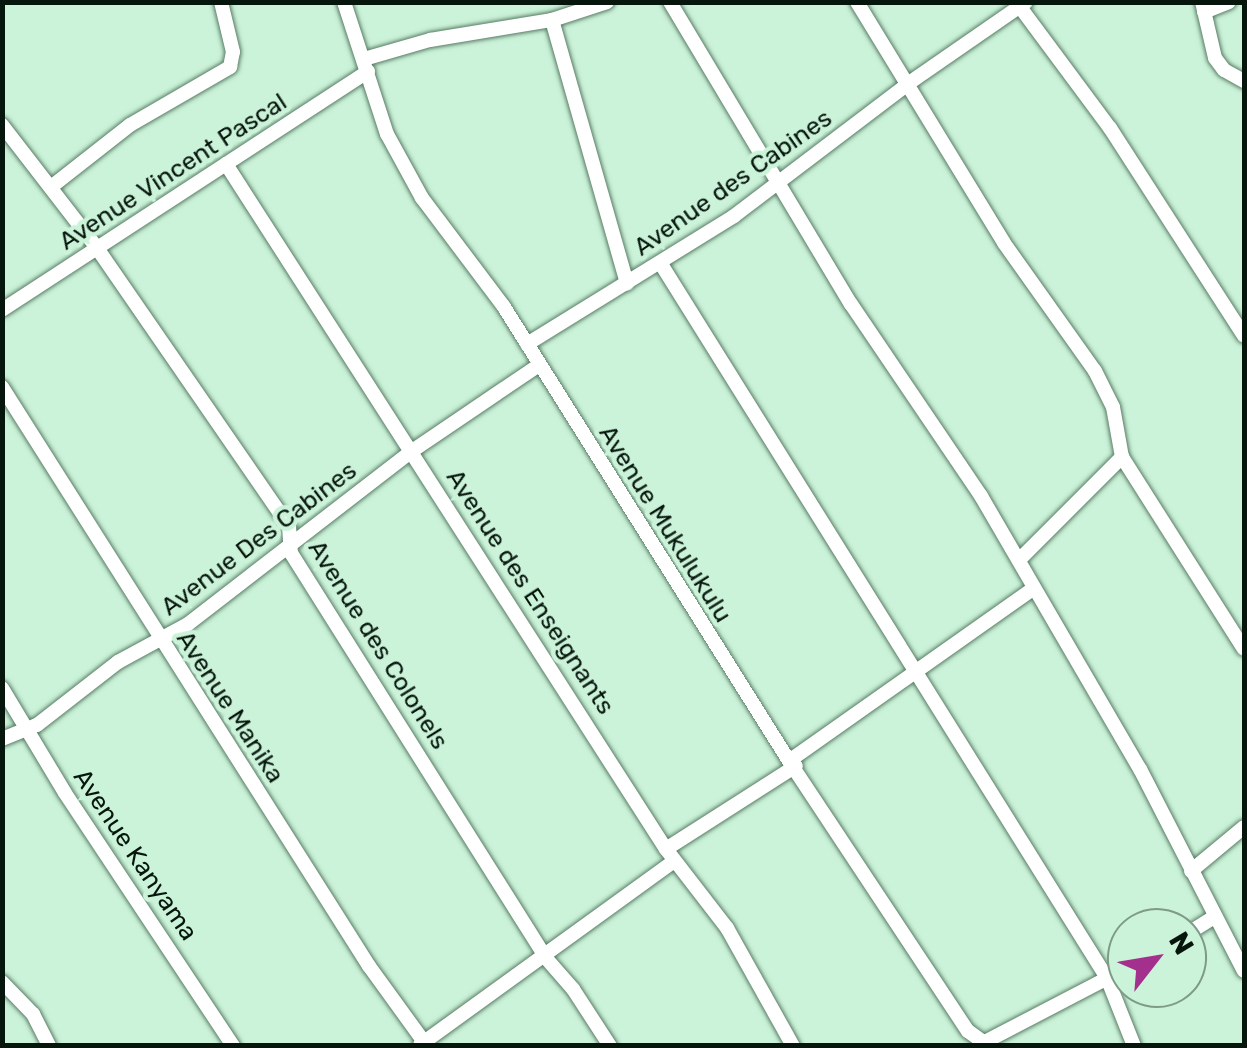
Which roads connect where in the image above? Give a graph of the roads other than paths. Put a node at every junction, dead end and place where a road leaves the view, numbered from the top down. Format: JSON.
{"nodes":[{"id":1,"x":221,"y":2,"type":"edge"},
{"id":2,"x":344,"y":2,"type":"edge"},
{"id":3,"x":607,"y":2,"type":"edge"},
{"id":4,"x":670,"y":2,"type":"edge"},
{"id":5,"x":858,"y":2,"type":"edge"},
{"id":6,"x":1229,"y":2,"type":"edge"},
{"id":7,"x":1023,"y":5,"type":"edge"},
{"id":8,"x":1203,"y":7,"type":"edge"},
{"id":9,"x":552,"y":20,"type":"junction"},
{"id":10,"x":366,"y":65,"type":"junction"},
{"id":11,"x":1244,"y":81,"type":"edge"},
{"id":12,"x":909,"y":83,"type":"junction"},
{"id":13,"x":2,"y":125,"type":"edge"},
{"id":14,"x":226,"y":164,"type":"junction"},
{"id":15,"x":779,"y":178,"type":"junction"},
{"id":16,"x":52,"y":187,"type":"junction"},
{"id":17,"x":97,"y":248,"type":"junction"},
{"id":18,"x":661,"y":264,"type":"junction"},
{"id":19,"x":627,"y":284,"type":"junction"},
{"id":20,"x":2,"y":310,"type":"edge"},
{"id":21,"x":1244,"y":336,"type":"edge"},
{"id":22,"x":527,"y":344,"type":"junction"},
{"id":23,"x":539,"y":364,"type":"junction"},
{"id":24,"x":2,"y":387,"type":"edge"},
{"id":25,"x":412,"y":450,"type":"junction"},
{"id":26,"x":1122,"y":456,"type":"junction"},
{"id":27,"x":290,"y":545,"type":"junction"},
{"id":28,"x":1019,"y":560,"type":"junction"},
{"id":29,"x":1034,"y":588,"type":"junction"},
{"id":30,"x":160,"y":640,"type":"junction"},
{"id":31,"x":1244,"y":649,"type":"edge"},
{"id":32,"x":916,"y":672,"type":"junction"},
{"id":33,"x":2,"y":688,"type":"edge"},
{"id":34,"x":30,"y":729,"type":"junction"},
{"id":35,"x":2,"y":740,"type":"edge"},
{"id":36,"x":793,"y":764,"type":"junction"},
{"id":37,"x":1244,"y":828,"type":"edge"},
{"id":38,"x":670,"y":855,"type":"junction"},
{"id":39,"x":1191,"y":871,"type":"junction"},
{"id":40,"x":1214,"y":917,"type":"junction"},
{"id":41,"x":1207,"y":921,"type":"edge"},
{"id":42,"x":545,"y":957,"type":"junction"},
{"id":43,"x":1244,"y":971,"type":"edge"},
{"id":44,"x":1107,"y":976,"type":"edge"},
{"id":45,"x":1107,"y":979,"type":"edge"},
{"id":46,"x":2,"y":982,"type":"edge"},
{"id":47,"x":1119,"y":1008,"type":"edge"},
{"id":48,"x":423,"y":1044,"type":"edge"},
{"id":49,"x":984,"y":1044,"type":"edge"},
{"id":50,"x":49,"y":1046,"type":"edge"},
{"id":51,"x":233,"y":1046,"type":"edge"},
{"id":52,"x":610,"y":1046,"type":"edge"},
{"id":53,"x":793,"y":1046,"type":"edge"},
{"id":54,"x":1134,"y":1046,"type":"edge"}],
"edges":[{"from":1,"to":16,"type":"street"},
{"from":2,"to":10,"type":"street","name":"Avenue Mukulukulu"},
{"from":3,"to":9,"type":"street","name":"Avenue Vincent Pascal"},
{"from":4,"to":15,"type":"street"},
{"from":5,"to":12,"type":"street"},
{"from":6,"to":8,"type":"street"},
{"from":7,"to":12,"type":"street","name":"Avenue des Cabines"},
{"from":7,"to":21,"type":"street"},
{"from":8,"to":11,"type":"street"},
{"from":9,"to":10,"type":"street","name":"Avenue Vincent Pascal"},
{"from":9,"to":19,"type":"street"},
{"from":10,"to":14,"type":"street","name":"Avenue Vincent Pascal"},
{"from":10,"to":22,"type":"street","name":"Avenue Mukulukulu"},
{"from":12,"to":15,"type":"street","name":"Avenue des Cabines"},
{"from":12,"to":26,"type":"street"},
{"from":13,"to":16,"type":"street","name":"Avenue des Colonels"},
{"from":14,"to":17,"type":"street","name":"Avenue Vincent Pascal"},
{"from":14,"to":25,"type":"street","name":"Avenue des Enseignants"},
{"from":15,"to":18,"type":"street","name":"Avenue des Cabines"},
{"from":15,"to":28,"type":"street"},
{"from":16,"to":17,"type":"street","name":"Avenue des Colonels"},
{"from":17,"to":20,"type":"street","name":"Avenue Vincent Pascal"},
{"from":17,"to":27,"type":"street","name":"Avenue des Colonels"},
{"from":18,"to":19,"type":"street","name":"Avenue des Cabines"},
{"from":18,"to":32,"type":"street"},
{"from":19,"to":22,"type":"street","name":"Avenue des Cabines"},
{"from":22,"to":23,"type":"street","name":"Avenue Mukulukulu"},
{"from":23,"to":25,"type":"street","name":"Avenue Des Cabines"},
{"from":23,"to":36,"type":"street","name":"Avenue Mukulukulu"},
{"from":24,"to":30,"type":"street","name":"Avenue Manika"},
{"from":25,"to":27,"type":"street","name":"Avenue Des Cabines"},
{"from":25,"to":38,"type":"street","name":"Avenue des Enseignants"},
{"from":26,"to":28,"type":"street"},
{"from":26,"to":31,"type":"street"},
{"from":27,"to":30,"type":"street","name":"Avenue Des Cabines"},
{"from":27,"to":42,"type":"street","name":"Avenue des Colonels"},
{"from":28,"to":29,"type":"street"},
{"from":29,"to":32,"type":"street"},
{"from":29,"to":39,"type":"street"},
{"from":30,"to":34,"type":"street","name":"Avenue Des Cabines"},
{"from":30,"to":48,"type":"street","name":"Avenue Manika"},
{"from":32,"to":36,"type":"street"},
{"from":32,"to":44,"type":"street"},
{"from":33,"to":34,"type":"street","name":"Avenue Kanyama"},
{"from":34,"to":35,"type":"street","name":"Avenue Des Cabines"},
{"from":34,"to":51,"type":"street","name":"Avenue Kanyama"},
{"from":36,"to":38,"type":"street"},
{"from":36,"to":49,"type":"street","name":"Avenue Mukulukulu"},
{"from":37,"to":39,"type":"street"},
{"from":38,"to":42,"type":"street"},
{"from":38,"to":53,"type":"street","name":"Avenue des Enseignants"},
{"from":39,"to":40,"type":"street"},
{"from":40,"to":41,"type":"street"},
{"from":40,"to":43,"type":"street"},
{"from":42,"to":48,"type":"street"},
{"from":42,"to":52,"type":"street","name":"Avenue des Colonels"},
{"from":45,"to":49,"type":"street"},
{"from":46,"to":50,"type":"street"},
{"from":47,"to":54,"type":"street"}]}
